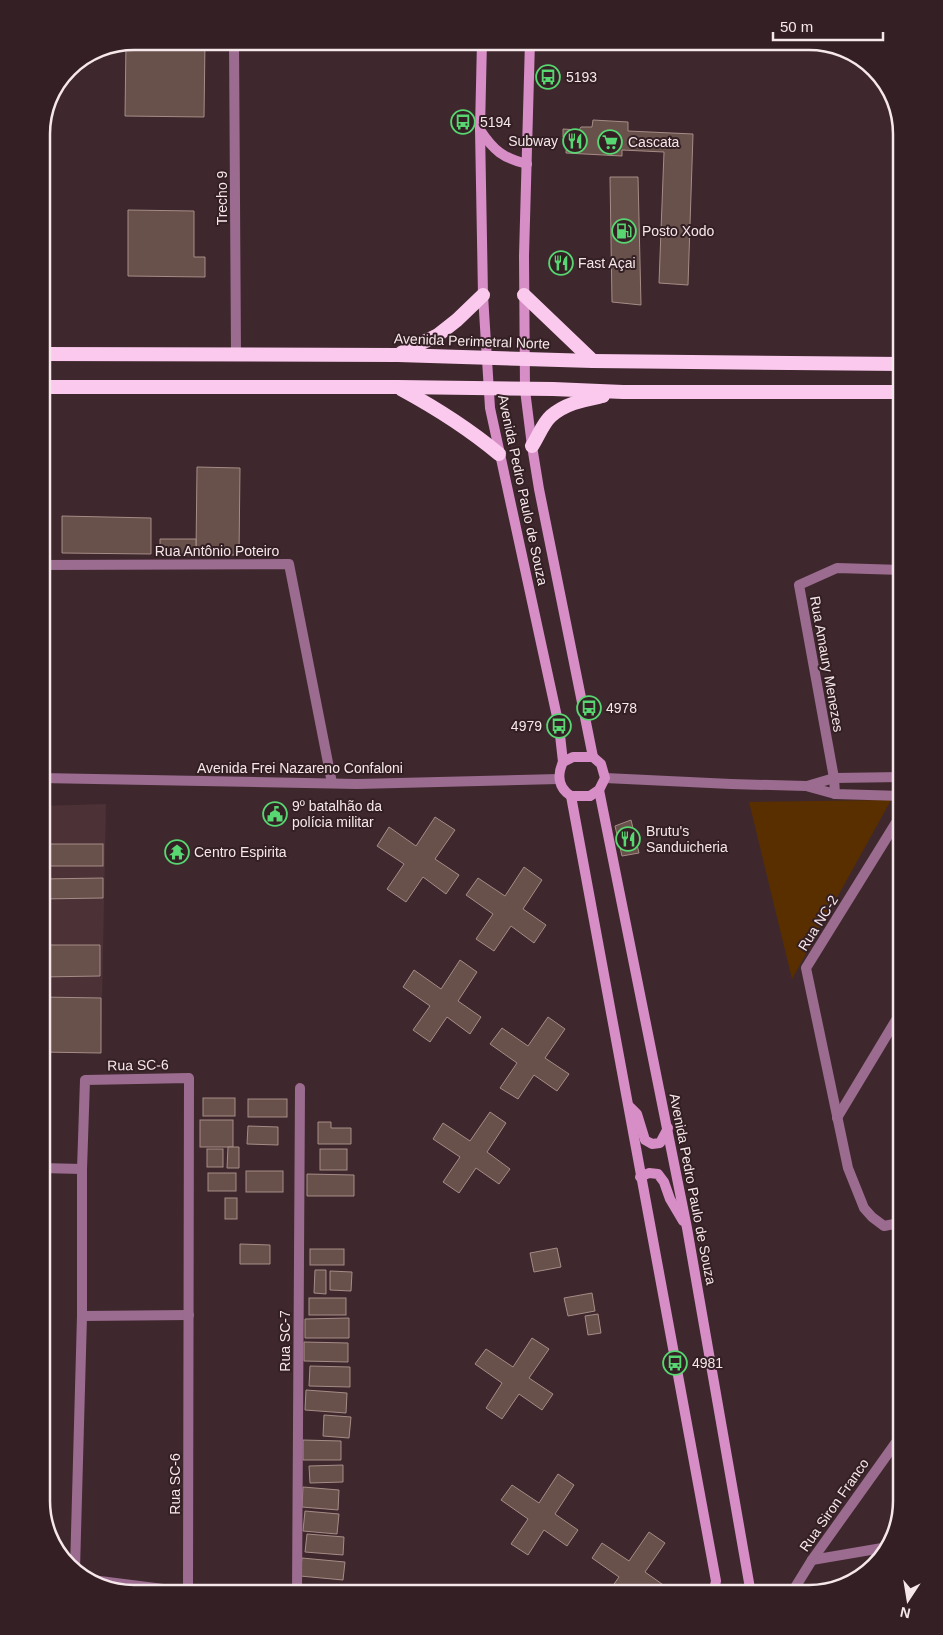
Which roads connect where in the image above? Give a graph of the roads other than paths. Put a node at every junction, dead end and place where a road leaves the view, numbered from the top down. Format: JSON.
{"nodes":[{"id":1,"x":234,"y":50,"type":"edge"},
{"id":2,"x":482,"y":50,"type":"edge"},
{"id":3,"x":530,"y":50,"type":"edge"},
{"id":4,"x":480,"y":129,"type":"junction"},
{"id":5,"x":528,"y":164,"type":"junction"},
{"id":6,"x":484,"y":295,"type":"junction"},
{"id":7,"x":524,"y":295,"type":"junction"},
{"id":8,"x":50,"y":354,"type":"edge"},
{"id":9,"x":236,"y":355,"type":"junction"},
{"id":10,"x":398,"y":355,"type":"junction"},
{"id":11,"x":486,"y":358,"type":"junction"},
{"id":12,"x":524,"y":360,"type":"junction"},
{"id":13,"x":593,"y":361,"type":"junction"},
{"id":14,"x":893,"y":364,"type":"edge"},
{"id":15,"x":50,"y":387,"type":"edge"},
{"id":16,"x":398,"y":387,"type":"junction"},
{"id":17,"x":488,"y":389,"type":"junction"},
{"id":18,"x":525,"y":390,"type":"junction"},
{"id":19,"x":623,"y":392,"type":"junction"},
{"id":20,"x":893,"y":392,"type":"edge"},
{"id":21,"x":532,"y":446,"type":"junction"},
{"id":22,"x":499,"y":454,"type":"junction"},
{"id":23,"x":50,"y":565,"type":"edge"},
{"id":24,"x":893,"y":570,"type":"edge"},
{"id":25,"x":593,"y":757,"type":"junction"},
{"id":26,"x":563,"y":762,"type":"junction"},
{"id":27,"x":893,"y":777,"type":"edge"},
{"id":28,"x":50,"y":778,"type":"edge"},
{"id":29,"x":605,"y":778,"type":"junction"},
{"id":30,"x":834,"y":778,"type":"junction"},
{"id":31,"x":559,"y":780,"type":"junction"},
{"id":32,"x":332,"y":783,"type":"junction"},
{"id":33,"x":806,"y":786,"type":"junction"},
{"id":34,"x":599,"y":790,"type":"junction"},
{"id":35,"x":835,"y":794,"type":"junction"},
{"id":36,"x":571,"y":796,"type":"junction"},
{"id":37,"x":893,"y":796,"type":"edge"},
{"id":38,"x":893,"y":828,"type":"edge"},
{"id":39,"x":893,"y":1025,"type":"edge"},
{"id":40,"x":300,"y":1088,"type":"dead end"},
{"id":41,"x":629,"y":1107,"type":"junction"},
{"id":42,"x":837,"y":1118,"type":"junction"},
{"id":43,"x":668,"y":1128,"type":"junction"},
{"id":44,"x":50,"y":1168,"type":"edge"},
{"id":45,"x":82,"y":1169,"type":"junction"},
{"id":46,"x":640,"y":1177,"type":"junction"},
{"id":47,"x":893,"y":1224,"type":"edge"},
{"id":48,"x":687,"y":1228,"type":"junction"},
{"id":49,"x":189,"y":1315,"type":"junction"},
{"id":50,"x":82,"y":1316,"type":"junction"},
{"id":51,"x":893,"y":1447,"type":"edge"},
{"id":52,"x":878,"y":1549,"type":"edge"},
{"id":53,"x":74,"y":1559,"type":"edge"},
{"id":54,"x":812,"y":1560,"type":"junction"},
{"id":55,"x":188,"y":1585,"type":"edge"},
{"id":56,"x":297,"y":1585,"type":"edge"},
{"id":57,"x":715,"y":1585,"type":"edge"},
{"id":58,"x":749,"y":1585,"type":"edge"},
{"id":59,"x":797,"y":1585,"type":"edge"}],
"edges":[{"from":1,"to":9,"type":"street","name":"Trecho 9"},
{"from":2,"to":4,"type":"main road","name":"Avenida Pedro Paulo de Souza"},
{"from":3,"to":5,"type":"main road","name":"Avenida Pedro Paulo de Souza"},
{"from":4,"to":5,"type":"main road"},
{"from":4,"to":6,"type":"main road","name":"Avenida Pedro Paulo de Souza"},
{"from":5,"to":7,"type":"main road","name":"Avenida Pedro Paulo de Souza"},
{"from":6,"to":10,"type":"highway"},
{"from":6,"to":11,"type":"main road","name":"Avenida Pedro Paulo de Souza"},
{"from":7,"to":12,"type":"main road","name":"Avenida Pedro Paulo de Souza"},
{"from":7,"to":13,"type":"highway"},
{"from":8,"to":9,"type":"highway","name":"Avenida Perimetral Norte"},
{"from":9,"to":10,"type":"highway","name":"Avenida Perimetral Norte"},
{"from":10,"to":11,"type":"highway","name":"Avenida Perimetral Norte"},
{"from":11,"to":12,"type":"highway","name":"Avenida Perimetral Norte"},
{"from":11,"to":17,"type":"main road","name":"Avenida Pedro Paulo de Souza"},
{"from":12,"to":13,"type":"highway","name":"Avenida Perimetral Norte"},
{"from":12,"to":18,"type":"main road","name":"Avenida Pedro Paulo de Souza"},
{"from":13,"to":14,"type":"highway","name":"Avenida Perimetral Norte"},
{"from":15,"to":16,"type":"highway"},
{"from":16,"to":17,"type":"highway"},
{"from":16,"to":22,"type":"highway"},
{"from":17,"to":18,"type":"highway"},
{"from":17,"to":22,"type":"main road","name":"Avenida Pedro Paulo de Souza"},
{"from":18,"to":19,"type":"highway"},
{"from":18,"to":21,"type":"main road","name":"Avenida Pedro Paulo de Souza"},
{"from":19,"to":20,"type":"highway"},
{"from":19,"to":21,"type":"highway"},
{"from":21,"to":25,"type":"main road","name":"Avenida Pedro Paulo de Souza"},
{"from":22,"to":26,"type":"main road","name":"Avenida Pedro Paulo de Souza"},
{"from":23,"to":32,"type":"street","name":"Rua Antônio Poteiro"},
{"from":24,"to":30,"type":"street","name":"Rua Amaury Menezes"},
{"from":25,"to":26,"type":"main road"},
{"from":25,"to":29,"type":"main road"},
{"from":26,"to":31,"type":"main road"},
{"from":27,"to":30,"type":"street"},
{"from":28,"to":32,"type":"street","name":"Avenida Frei Nazareno Confaloni"},
{"from":29,"to":33,"type":"street"},
{"from":29,"to":34,"type":"main road"},
{"from":30,"to":33,"type":"street"},
{"from":30,"to":35,"type":"street","name":"Rua Amaury Menezes"},
{"from":31,"to":32,"type":"street","name":"Avenida Frei Nazareno Confaloni"},
{"from":31,"to":36,"type":"main road"},
{"from":33,"to":35,"type":"street"},
{"from":34,"to":36,"type":"main road"},
{"from":34,"to":43,"type":"main road","name":"Avenida Pedro Paulo de Souza"},
{"from":35,"to":37,"type":"street"},
{"from":36,"to":41,"type":"main road"},
{"from":38,"to":42,"type":"street","name":"Rua NC-2"},
{"from":39,"to":42,"type":"street"},
{"from":40,"to":56,"type":"street","name":"Rua SC-7"},
{"from":41,"to":43,"type":"main road"},
{"from":41,"to":46,"type":"main road"},
{"from":42,"to":47,"type":"street","name":"Rua NC-2"},
{"from":43,"to":48,"type":"main road","name":"Avenida Pedro Paulo de Souza"},
{"from":44,"to":45,"type":"street"},
{"from":45,"to":49,"type":"street","name":"Rua SC-6"},
{"from":45,"to":50,"type":"street","name":"Rua SC-6"},
{"from":46,"to":48,"type":"main road"},
{"from":46,"to":57,"type":"main road"},
{"from":48,"to":58,"type":"main road","name":"Avenida Pedro Paulo de Souza"},
{"from":49,"to":50,"type":"street"},
{"from":49,"to":55,"type":"street","name":"Rua SC-6"},
{"from":50,"to":53,"type":"street","name":"Rua SC-6"},
{"from":51,"to":54,"type":"street","name":"Rua Siron Franco"},
{"from":52,"to":54,"type":"street"},
{"from":54,"to":59,"type":"street","name":"Rua Siron Franco"}]}
